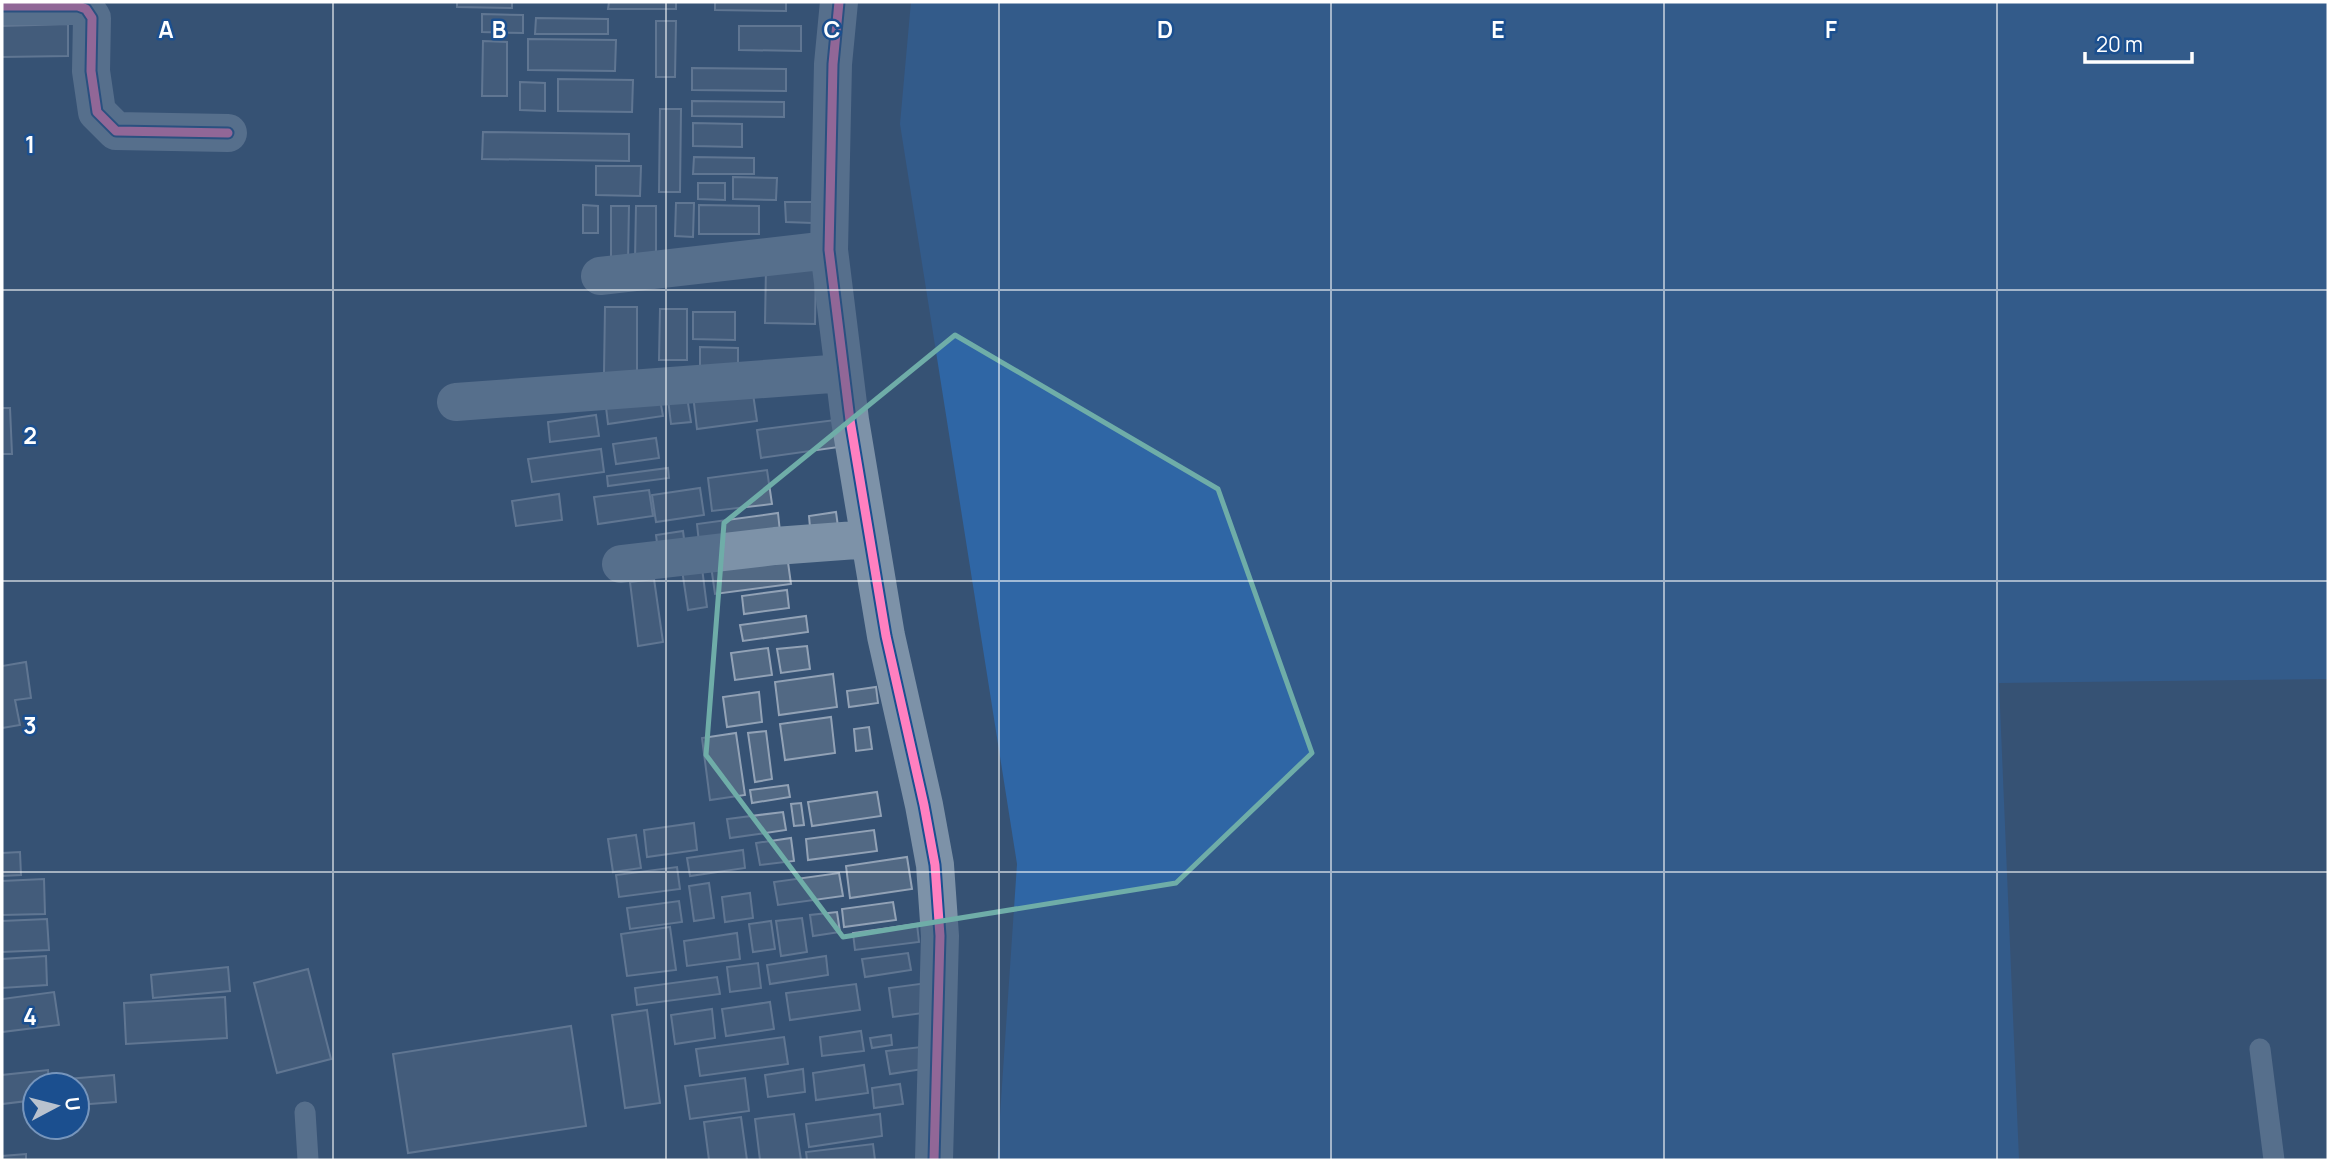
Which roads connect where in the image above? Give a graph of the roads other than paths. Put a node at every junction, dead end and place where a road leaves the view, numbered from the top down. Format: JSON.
{"nodes":[{"id":1,"x":839,"y":2,"type":"edge"},
{"id":2,"x":2,"y":6,"type":"edge"},
{"id":3,"x":228,"y":133,"type":"dead end"},
{"id":4,"x":829,"y":250,"type":"junction"},
{"id":5,"x":600,"y":276,"type":"dead end"},
{"id":6,"x":844,"y":373,"type":"junction"},
{"id":7,"x":456,"y":402,"type":"dead end"},
{"id":8,"x":870,"y":539,"type":"junction"},
{"id":9,"x":621,"y":564,"type":"dead end"},
{"id":10,"x":2260,"y":1049,"type":"dead end"},
{"id":11,"x":304,"y":1112,"type":"dead end"},
{"id":12,"x":308,"y":1160,"type":"edge"},
{"id":13,"x":934,"y":1160,"type":"edge"},
{"id":14,"x":2274,"y":1160,"type":"edge"}],
"edges":[{"from":1,"to":4,"type":"street"},
{"from":2,"to":3,"type":"street"},
{"from":4,"to":5,"type":"street"},
{"from":4,"to":6,"type":"street"},
{"from":6,"to":7,"type":"street"},
{"from":6,"to":8,"type":"street"},
{"from":8,"to":9,"type":"street"},
{"from":8,"to":13,"type":"street"},
{"from":10,"to":14,"type":"lane"},
{"from":11,"to":12,"type":"lane"}]}
